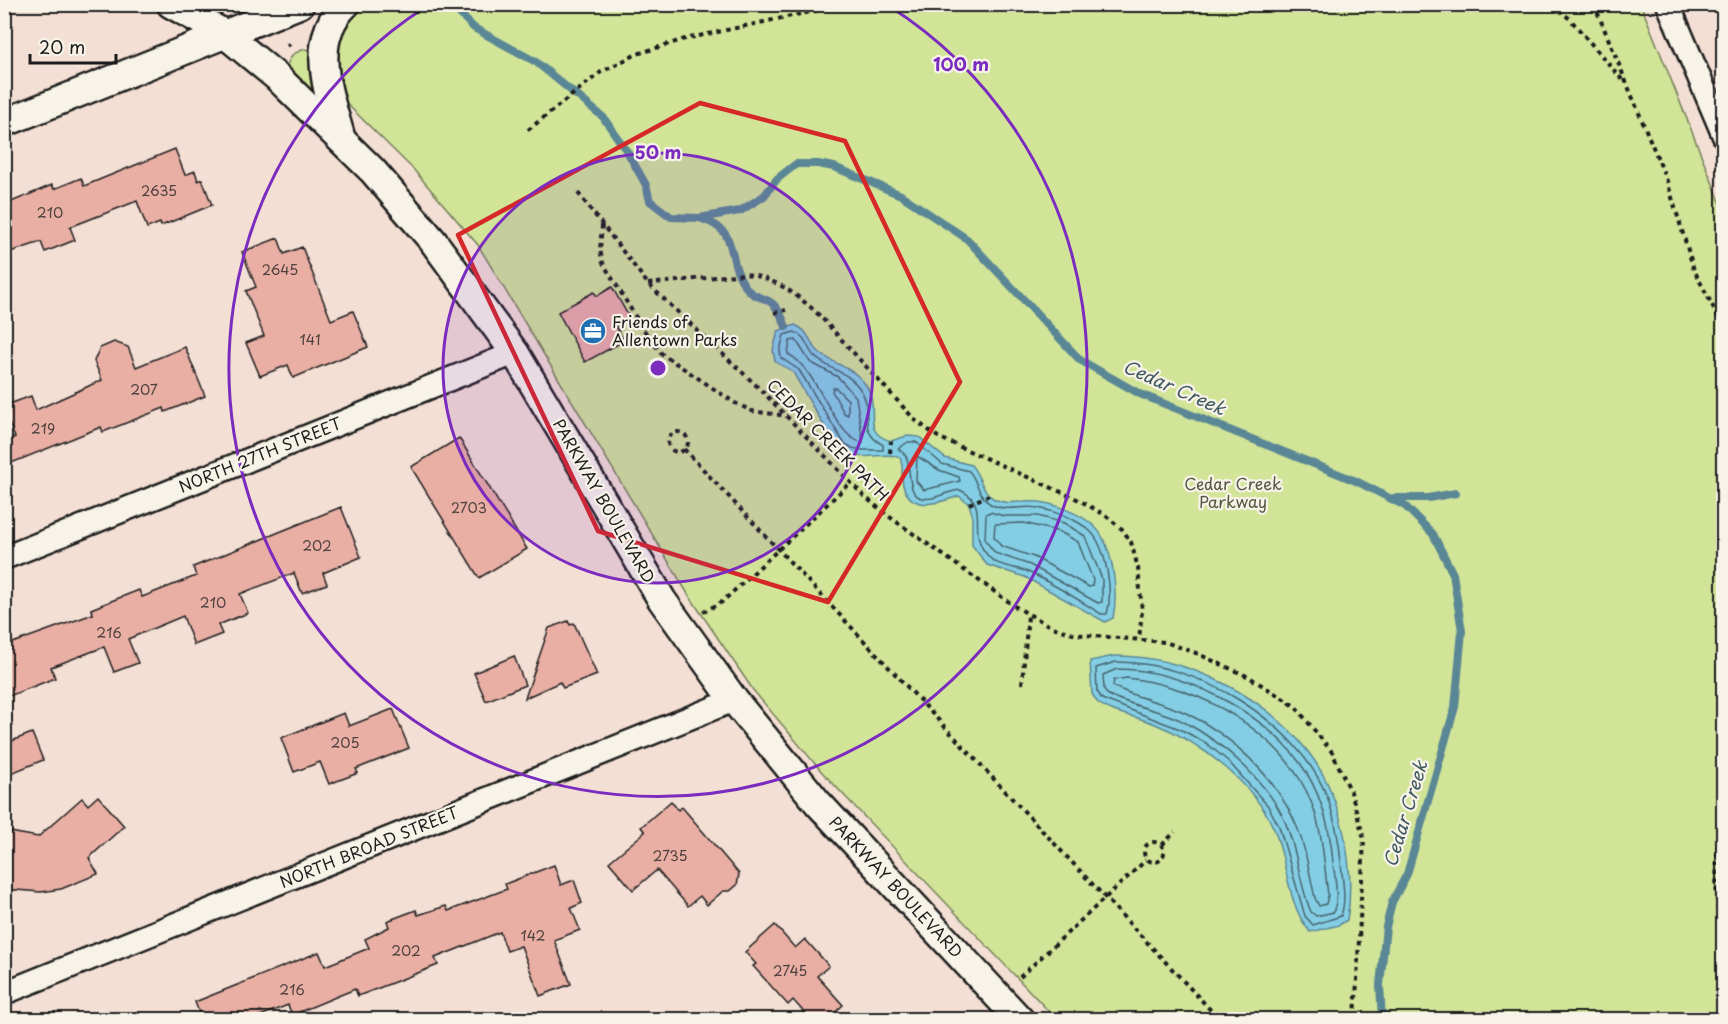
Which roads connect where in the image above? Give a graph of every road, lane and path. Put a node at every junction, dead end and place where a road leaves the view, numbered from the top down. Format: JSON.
{"nodes":[{"id":1,"x":171,"y":4,"type":"edge"},
{"id":2,"x":300,"y":4,"type":"edge"},
{"id":3,"x":346,"y":4,"type":"edge"},
{"id":4,"x":847,"y":4,"type":"edge"},
{"id":5,"x":1552,"y":4,"type":"edge"},
{"id":6,"x":1594,"y":4,"type":"edge"},
{"id":7,"x":1668,"y":4,"type":"edge"},
{"id":8,"x":225,"y":34,"type":"junction"},
{"id":9,"x":1627,"y":85,"type":"junction"},
{"id":10,"x":4,"y":123,"type":"edge"},
{"id":11,"x":528,"y":130,"type":"dead end"},
{"id":12,"x":1724,"y":136,"type":"edge"},
{"id":13,"x":342,"y":139,"type":"junction"},
{"id":14,"x":578,"y":193,"type":"dead end"},
{"id":15,"x":602,"y":225,"type":"junction"},
{"id":16,"x":648,"y":284,"type":"junction"},
{"id":17,"x":786,"y":310,"type":"dead end"},
{"id":18,"x":774,"y":313,"type":"dead end"},
{"id":19,"x":1724,"y":328,"type":"edge"},
{"id":20,"x":515,"y":353,"type":"junction"},
{"id":21,"x":788,"y":416,"type":"junction"},
{"id":22,"x":891,"y":441,"type":"dead end"},
{"id":23,"x":684,"y":449,"type":"junction"},
{"id":24,"x":890,"y":453,"type":"dead end"},
{"id":25,"x":851,"y":482,"type":"junction"},
{"id":26,"x":989,"y":495,"type":"dead end"},
{"id":27,"x":969,"y":504,"type":"dead end"},
{"id":28,"x":778,"y":549,"type":"junction"},
{"id":29,"x":4,"y":558,"type":"edge"},
{"id":30,"x":703,"y":612,"type":"dead end"},
{"id":31,"x":1028,"y":616,"type":"junction"},
{"id":32,"x":1139,"y":639,"type":"junction"},
{"id":33,"x":1022,"y":684,"type":"dead end"},
{"id":34,"x":734,"y":700,"type":"junction"},
{"id":35,"x":1724,"y":808,"type":"edge"},
{"id":36,"x":1175,"y":832,"type":"dead end"},
{"id":37,"x":1162,"y":845,"type":"junction"},
{"id":38,"x":1146,"y":860,"type":"junction"},
{"id":39,"x":1107,"y":898,"type":"junction"},
{"id":40,"x":1724,"y":959,"type":"edge"},
{"id":41,"x":1020,"y":977,"type":"dead end"},
{"id":42,"x":4,"y":993,"type":"edge"},
{"id":43,"x":1020,"y":1020,"type":"edge"},
{"id":44,"x":1220,"y":1020,"type":"edge"},
{"id":45,"x":1248,"y":1020,"type":"edge"},
{"id":46,"x":1281,"y":1020,"type":"edge"},
{"id":47,"x":1356,"y":1020,"type":"edge"}],
"edges":[{"from":1,"to":8,"type":"street","name":"PARKWAY BOULEVARD"},
{"from":2,"to":8,"type":"street"},
{"from":3,"to":13,"type":"street"},
{"from":4,"to":11,"type":"path"},
{"from":5,"to":9,"type":"path"},
{"from":6,"to":9,"type":"path"},
{"from":7,"to":12,"type":"street"},
{"from":8,"to":10,"type":"street"},
{"from":8,"to":13,"type":"street","name":"PARKWAY BOULEVARD"},
{"from":9,"to":19,"type":"path"},
{"from":13,"to":20,"type":"street","name":"PARKWAY BOULEVARD"},
{"from":14,"to":15,"type":"path","name":"CEDAR CREEK PATH"},
{"from":15,"to":16,"type":"path","name":"CEDAR CREEK PATH"},
{"from":15,"to":21,"type":"path"},
{"from":16,"to":21,"type":"path","name":"CEDAR CREEK PATH"},
{"from":16,"to":32,"type":"path"},
{"from":17,"to":18,"type":"path"},
{"from":20,"to":29,"type":"street","name":"NORTH 27TH STREET"},
{"from":20,"to":34,"type":"street","name":"PARKWAY BOULEVARD"},
{"from":21,"to":25,"type":"path","name":"CEDAR CREEK PATH"},
{"from":22,"to":24,"type":"path"},
{"from":23,"to":23,"type":"path"},
{"from":23,"to":28,"type":"path"},
{"from":25,"to":28,"type":"path"},
{"from":25,"to":31,"type":"path","name":"CEDAR CREEK PATH"},
{"from":26,"to":27,"type":"path"},
{"from":28,"to":30,"type":"path"},
{"from":28,"to":39,"type":"path"},
{"from":31,"to":32,"type":"path","name":"CEDAR CREEK PATH"},
{"from":31,"to":33,"type":"path"},
{"from":32,"to":47,"type":"path","name":"CEDAR CREEK PATH"},
{"from":34,"to":42,"type":"street","name":"NORTH BROAD STREET"},
{"from":34,"to":43,"type":"street","name":"PARKWAY BOULEVARD"},
{"from":35,"to":40,"type":"path"},
{"from":36,"to":37,"type":"path"},
{"from":37,"to":38,"type":"path"},
{"from":37,"to":38,"type":"path"},
{"from":38,"to":39,"type":"path"},
{"from":39,"to":41,"type":"path"},
{"from":39,"to":44,"type":"path"},
{"from":45,"to":46,"type":"path"}]}
